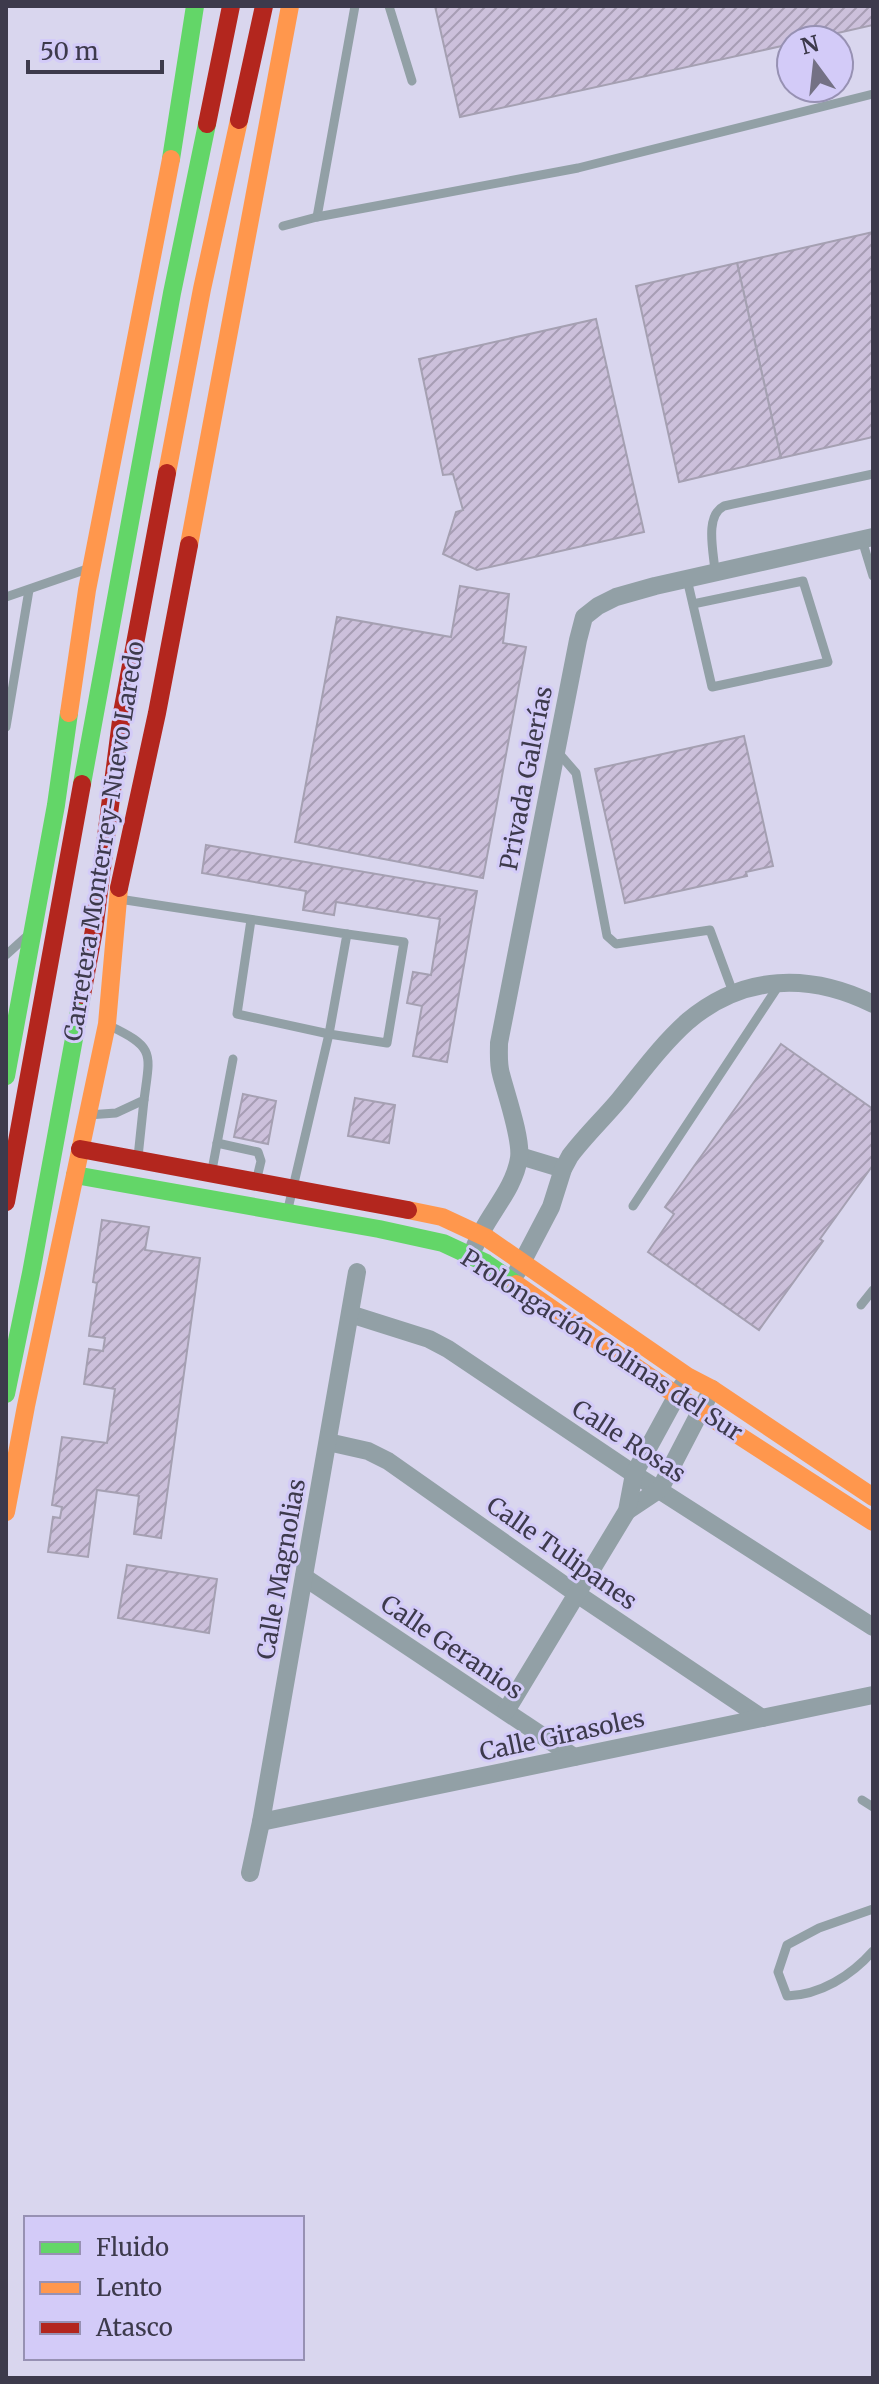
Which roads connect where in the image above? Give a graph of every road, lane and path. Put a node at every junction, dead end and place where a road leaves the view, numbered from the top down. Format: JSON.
{"nodes":[{"id":1,"x":195,"y":6,"type":"edge"},
{"id":2,"x":231,"y":6,"type":"edge"},
{"id":3,"x":264,"y":6,"type":"edge"},
{"id":4,"x":290,"y":6,"type":"edge"},
{"id":5,"x":355,"y":6,"type":"edge"},
{"id":6,"x":389,"y":6,"type":"edge"},
{"id":7,"x":412,"y":81,"type":"dead end"},
{"id":8,"x":873,"y":94,"type":"edge"},
{"id":9,"x":317,"y":217,"type":"junction"},
{"id":10,"x":283,"y":226,"type":"dead end"},
{"id":11,"x":873,"y":474,"type":"edge"},
{"id":12,"x":868,"y":539,"type":"edge"},
{"id":13,"x":93,"y":567,"type":"junction"},
{"id":14,"x":715,"y":572,"type":"junction"},
{"id":15,"x":873,"y":576,"type":"edge"},
{"id":16,"x":687,"y":579,"type":"junction"},
{"id":17,"x":29,"y":590,"type":"junction"},
{"id":18,"x":6,"y":597,"type":"edge"},
{"id":19,"x":693,"y":604,"type":"junction"},
{"id":20,"x":106,"y":657,"type":"junction"},
{"id":21,"x":122,"y":713,"type":"junction"},
{"id":22,"x":7,"y":721,"type":"edge"},
{"id":23,"x":556,"y":750,"type":"junction"},
{"id":24,"x":56,"y":805,"type":"junction"},
{"id":25,"x":120,"y":879,"type":"junction"},
{"id":26,"x":98,"y":897,"type":"junction"},
{"id":27,"x":120,"y":899,"type":"junction"},
{"id":28,"x":251,"y":920,"type":"junction"},
{"id":29,"x":33,"y":930,"type":"junction"},
{"id":30,"x":347,"y":934,"type":"junction"},
{"id":31,"x":113,"y":935,"type":"junction"},
{"id":32,"x":6,"y":955,"type":"edge"},
{"id":33,"x":781,"y":982,"type":"junction"},
{"id":34,"x":734,"y":995,"type":"junction"},
{"id":35,"x":873,"y":1004,"type":"edge"},
{"id":36,"x":107,"y":1024,"type":"junction"},
{"id":37,"x":329,"y":1034,"type":"junction"},
{"id":38,"x":233,"y":1059,"type":"dead end"},
{"id":39,"x":6,"y":1076,"type":"edge"},
{"id":40,"x":144,"y":1100,"type":"junction"},
{"id":41,"x":88,"y":1115,"type":"junction"},
{"id":42,"x":58,"y":1118,"type":"junction"},
{"id":43,"x":217,"y":1143,"type":"junction"},
{"id":44,"x":80,"y":1149,"type":"junction"},
{"id":45,"x":520,"y":1156,"type":"junction"},
{"id":46,"x":138,"y":1160,"type":"junction"},
{"id":47,"x":563,"y":1169,"type":"junction"},
{"id":48,"x":212,"y":1173,"type":"junction"},
{"id":49,"x":75,"y":1175,"type":"junction"},
{"id":50,"x":257,"y":1181,"type":"junction"},
{"id":51,"x":292,"y":1188,"type":"junction"},
{"id":52,"x":207,"y":1198,"type":"junction"},
{"id":53,"x":6,"y":1202,"type":"edge"},
{"id":54,"x":251,"y":1206,"type":"junction"},
{"id":55,"x":633,"y":1206,"type":"dead end"},
{"id":56,"x":287,"y":1213,"type":"junction"},
{"id":57,"x":479,"y":1235,"type":"junction"},
{"id":58,"x":471,"y":1256,"type":"junction"},
{"id":59,"x":521,"y":1263,"type":"junction"},
{"id":60,"x":357,"y":1272,"type":"dead end"},
{"id":61,"x":31,"y":1273,"type":"junction"},
{"id":62,"x":513,"y":1282,"type":"junction"},
{"id":63,"x":873,"y":1290,"type":"edge"},
{"id":64,"x":861,"y":1305,"type":"dead end"},
{"id":65,"x":350,"y":1314,"type":"junction"},
{"id":66,"x":687,"y":1376,"type":"junction"},
{"id":67,"x":712,"y":1389,"type":"junction"},
{"id":68,"x":6,"y":1394,"type":"edge"},
{"id":69,"x":676,"y":1395,"type":"junction"},
{"id":70,"x":26,"y":1406,"type":"junction"},
{"id":71,"x":701,"y":1410,"type":"junction"},
{"id":72,"x":328,"y":1442,"type":"junction"},
{"id":73,"x":634,"y":1474,"type":"junction"},
{"id":74,"x":660,"y":1489,"type":"junction"},
{"id":75,"x":873,"y":1497,"type":"edge"},
{"id":76,"x":627,"y":1511,"type":"junction"},
{"id":77,"x":6,"y":1512,"type":"edge"},
{"id":78,"x":873,"y":1522,"type":"edge"},
{"id":79,"x":304,"y":1577,"type":"junction"},
{"id":80,"x":577,"y":1594,"type":"junction"},
{"id":81,"x":873,"y":1627,"type":"edge"},
{"id":82,"x":873,"y":1695,"type":"edge"},
{"id":83,"x":506,"y":1711,"type":"junction"},
{"id":84,"x":762,"y":1718,"type":"junction"},
{"id":85,"x":574,"y":1757,"type":"junction"},
{"id":86,"x":862,"y":1800,"type":"dead end"},
{"id":87,"x":873,"y":1807,"type":"edge"},
{"id":88,"x":261,"y":1822,"type":"junction"},
{"id":89,"x":250,"y":1873,"type":"dead end"},
{"id":90,"x":873,"y":1909,"type":"edge"},
{"id":91,"x":873,"y":1951,"type":"edge"}],
"edges":[{"from":1,"to":13,"type":"main road"},
{"from":2,"to":20,"type":"main road"},
{"from":3,"to":21,"type":"main road","name":"Carretera Monterrey-Nuevo Laredo"},
{"from":4,"to":25,"type":"main road"},
{"from":5,"to":9,"type":"lane"},
{"from":6,"to":7,"type":"lane"},
{"from":8,"to":9,"type":"lane"},
{"from":9,"to":10,"type":"lane"},
{"from":11,"to":14,"type":"lane"},
{"from":12,"to":14,"type":"street","name":"Privada Galerías"},
{"from":12,"to":15,"type":"lane"},
{"from":13,"to":17,"type":"lane"},
{"from":13,"to":24,"type":"main road"},
{"from":14,"to":16,"type":"street","name":"Privada Galerías"},
{"from":16,"to":19,"type":"lane"},
{"from":16,"to":23,"type":"street","name":"Privada Galerías"},
{"from":17,"to":18,"type":"lane"},
{"from":17,"to":22,"type":"lane"},
{"from":19,"to":19,"type":"lane"},
{"from":20,"to":24,"type":"main road"},
{"from":20,"to":53,"type":"main road"},
{"from":21,"to":25,"type":"main road"},
{"from":21,"to":26,"type":"main road","name":"Carretera Monterrey-Nuevo Laredo"},
{"from":23,"to":34,"type":"lane"},
{"from":23,"to":45,"type":"street","name":"Privada Galerías"},
{"from":24,"to":29,"type":"main road"},
{"from":25,"to":27,"type":"main road"},
{"from":26,"to":27,"type":"lane"},
{"from":26,"to":42,"type":"main road","name":"Carretera Monterrey-Nuevo Laredo"},
{"from":27,"to":28,"type":"lane"},
{"from":27,"to":31,"type":"main road"},
{"from":28,"to":30,"type":"lane"},
{"from":28,"to":37,"type":"lane"},
{"from":29,"to":32,"type":"lane"},
{"from":29,"to":39,"type":"main road"},
{"from":30,"to":37,"type":"lane"},
{"from":30,"to":37,"type":"lane"},
{"from":31,"to":36,"type":"main road"},
{"from":31,"to":42,"type":"main road"},
{"from":33,"to":34,"type":"street"},
{"from":33,"to":35,"type":"street"},
{"from":33,"to":55,"type":"lane"},
{"from":34,"to":47,"type":"street"},
{"from":36,"to":40,"type":"lane"},
{"from":36,"to":41,"type":"main road"},
{"from":37,"to":51,"type":"lane"},
{"from":38,"to":43,"type":"lane"},
{"from":40,"to":41,"type":"lane"},
{"from":40,"to":46,"type":"lane"},
{"from":41,"to":44,"type":"main road"},
{"from":42,"to":61,"type":"main road","name":"Carretera Monterrey-Nuevo Laredo"},
{"from":43,"to":48,"type":"lane"},
{"from":43,"to":50,"type":"lane"},
{"from":44,"to":46,"type":"main road","name":"Prolongación Colinas del Sur"},
{"from":44,"to":49,"type":"main road"},
{"from":45,"to":47,"type":"street"},
{"from":45,"to":57,"type":"street"},
{"from":46,"to":48,"type":"main road","name":"Prolongación Colinas del Sur"},
{"from":47,"to":59,"type":"street"},
{"from":48,"to":50,"type":"main road","name":"Prolongación Colinas del Sur"},
{"from":48,"to":52,"type":"lane"},
{"from":49,"to":52,"type":"main road","name":"Prolongación Colinas del Sur"},
{"from":49,"to":70,"type":"main road"},
{"from":50,"to":51,"type":"main road","name":"Prolongación Colinas del Sur"},
{"from":50,"to":54,"type":"lane"},
{"from":51,"to":56,"type":"lane"},
{"from":51,"to":57,"type":"main road","name":"Prolongación Colinas del Sur"},
{"from":52,"to":54,"type":"main road","name":"Prolongación Colinas del Sur"},
{"from":54,"to":56,"type":"main road","name":"Prolongación Colinas del Sur"},
{"from":56,"to":58,"type":"main road","name":"Prolongación Colinas del Sur"},
{"from":57,"to":58,"type":"street"},
{"from":57,"to":59,"type":"main road","name":"Prolongación Colinas del Sur"},
{"from":58,"to":62,"type":"main road","name":"Prolongación Colinas del Sur"},
{"from":59,"to":62,"type":"street"},
{"from":59,"to":66,"type":"main road","name":"Prolongación Colinas del Sur"},
{"from":60,"to":65,"type":"street","name":"Calle Magnolias"},
{"from":61,"to":68,"type":"main road","name":"Carretera Monterrey-Nuevo Laredo"},
{"from":61,"to":70,"type":"main road"},
{"from":62,"to":69,"type":"main road","name":"Prolongación Colinas del Sur"},
{"from":63,"to":64,"type":"lane"},
{"from":65,"to":72,"type":"street","name":"Calle Magnolias"},
{"from":65,"to":73,"type":"street","name":"Calle Rosas"},
{"from":66,"to":67,"type":"main road","name":"Prolongación Colinas del Sur"},
{"from":66,"to":69,"type":"street"},
{"from":67,"to":71,"type":"street"},
{"from":67,"to":75,"type":"main road","name":"Prolongación Colinas del Sur"},
{"from":69,"to":71,"type":"main road","name":"Prolongación Colinas del Sur"},
{"from":69,"to":73,"type":"street"},
{"from":70,"to":77,"type":"main road"},
{"from":71,"to":74,"type":"street"},
{"from":71,"to":78,"type":"main road","name":"Prolongación Colinas del Sur"},
{"from":72,"to":79,"type":"street","name":"Calle Magnolias"},
{"from":72,"to":80,"type":"street","name":"Calle Tulipanes"},
{"from":73,"to":74,"type":"street","name":"Calle Rosas"},
{"from":73,"to":76,"type":"street"},
{"from":74,"to":76,"type":"street"},
{"from":74,"to":81,"type":"street","name":"Calle Rosas"},
{"from":76,"to":80,"type":"street"},
{"from":79,"to":83,"type":"street","name":"Calle Geranios"},
{"from":79,"to":88,"type":"street","name":"Calle Magnolias"},
{"from":80,"to":83,"type":"street"},
{"from":80,"to":84,"type":"street","name":"Calle Tulipanes"},
{"from":82,"to":84,"type":"street","name":"Calle Girasoles"},
{"from":83,"to":85,"type":"street","name":"Calle Geranios"},
{"from":84,"to":85,"type":"street","name":"Calle Girasoles"},
{"from":85,"to":88,"type":"street","name":"Calle Girasoles"},
{"from":86,"to":87,"type":"lane"},
{"from":88,"to":89,"type":"street","name":"Calle Magnolias"},
{"from":90,"to":91,"type":"lane"}]}
